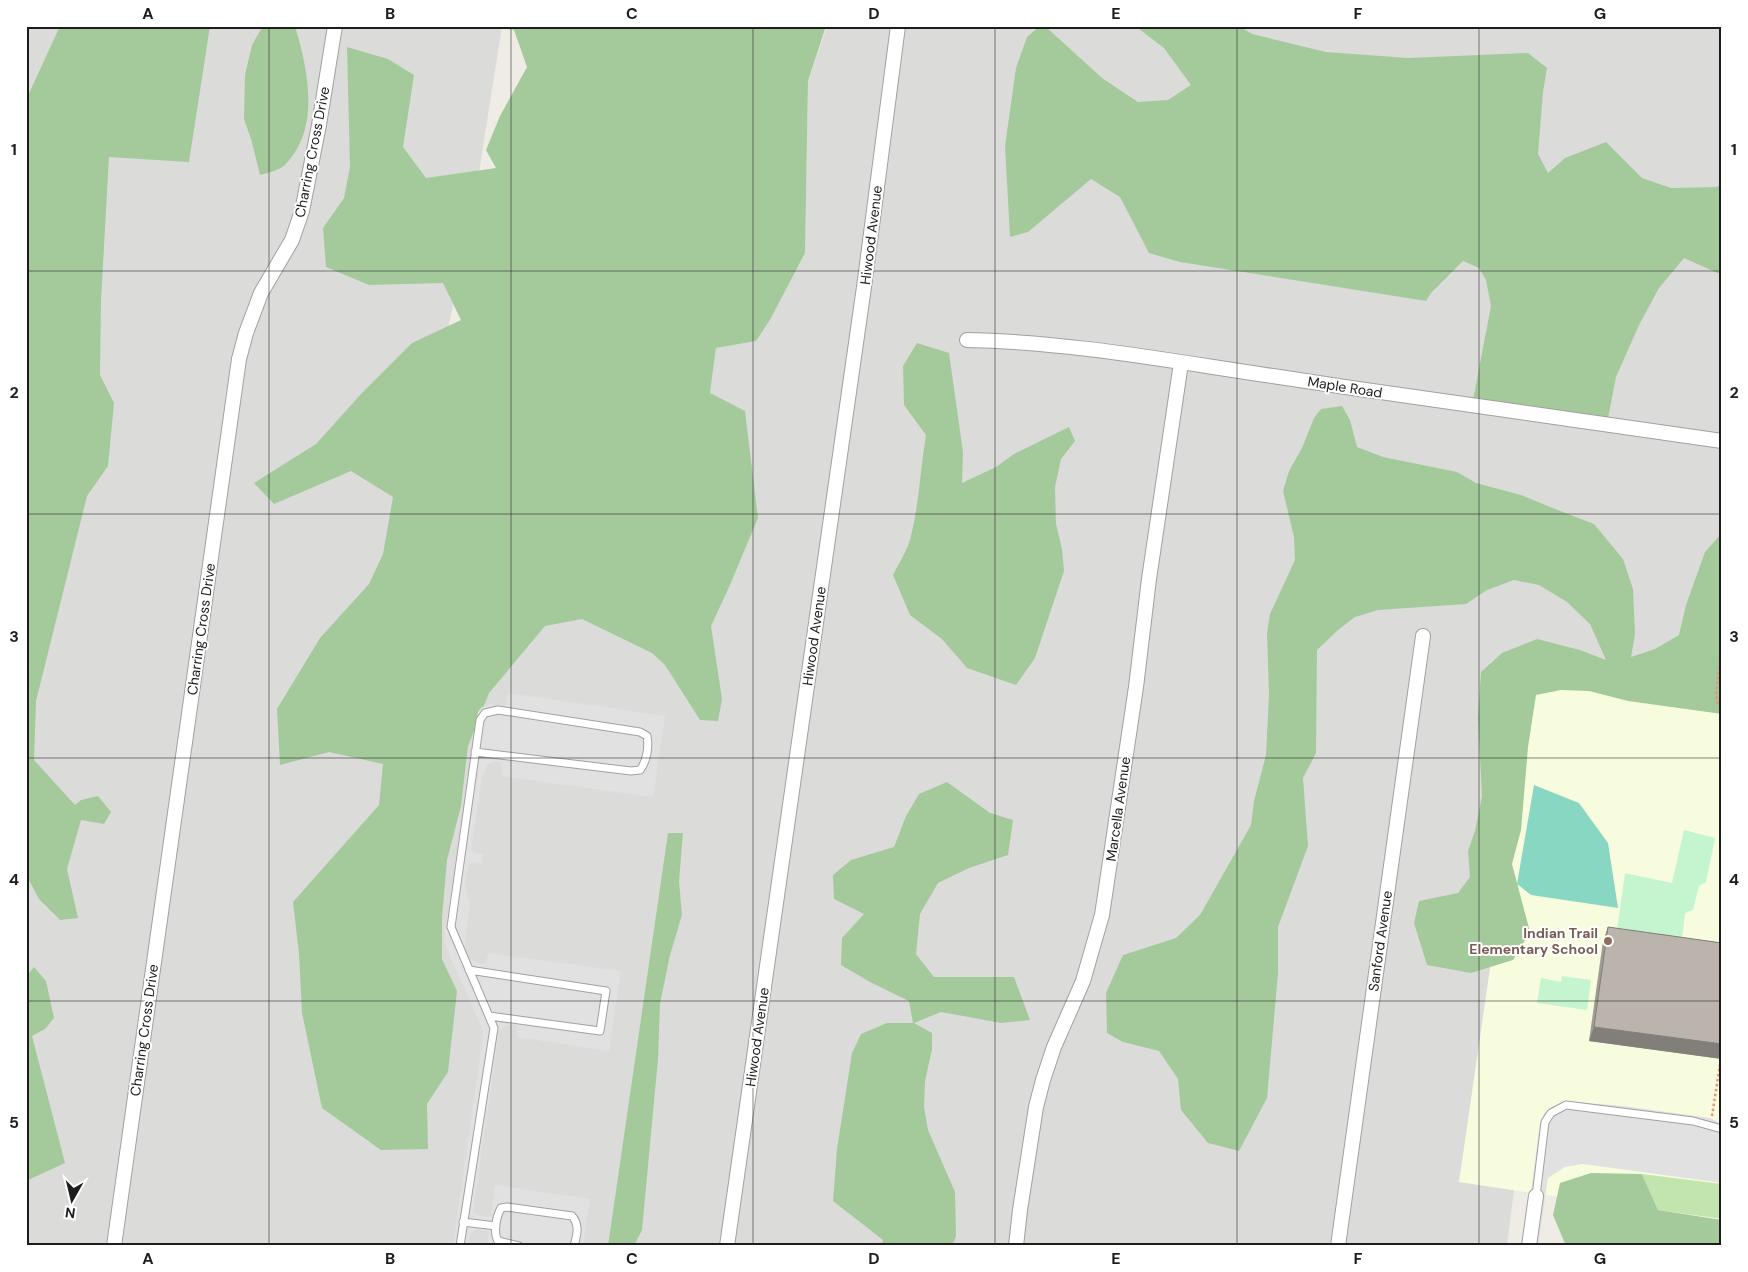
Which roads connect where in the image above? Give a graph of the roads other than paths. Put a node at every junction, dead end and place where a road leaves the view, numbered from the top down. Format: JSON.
{"nodes":[{"id":1,"x":335,"y":26,"type":"edge"},
{"id":2,"x":898,"y":26,"type":"edge"},
{"id":3,"x":967,"y":340,"type":"dead end"},
{"id":4,"x":1181,"y":363,"type":"junction"},
{"id":5,"x":1722,"y":440,"type":"edge"},
{"id":6,"x":1423,"y":636,"type":"dead end"},
{"id":7,"x":475,"y":752,"type":"junction"},
{"id":8,"x":469,"y":970,"type":"junction"},
{"id":9,"x":489,"y":1016,"type":"junction"},
{"id":10,"x":1722,"y":1129,"type":"edge"},
{"id":11,"x":1536,"y":1196,"type":"joint"},
{"id":12,"x":463,"y":1222,"type":"junction"},
{"id":13,"x":496,"y":1226,"type":"junction"},
{"id":14,"x":114,"y":1246,"type":"edge"},
{"id":15,"x":460,"y":1246,"type":"edge"},
{"id":16,"x":519,"y":1246,"type":"edge"},
{"id":17,"x":574,"y":1246,"type":"edge"},
{"id":18,"x":727,"y":1246,"type":"edge"},
{"id":19,"x":1016,"y":1246,"type":"edge"},
{"id":20,"x":1338,"y":1246,"type":"edge"},
{"id":21,"x":1529,"y":1246,"type":"edge"}],
"edges":[{"from":1,"to":14,"type":"street","name":"Charring Cross Drive"},
{"from":2,"to":18,"type":"street","name":"Hiwood Avenue"},
{"from":3,"to":4,"type":"street","name":"Maple Road"},
{"from":4,"to":5,"type":"street","name":"Maple Road"},
{"from":4,"to":19,"type":"street","name":"Marcella Avenue"},
{"from":6,"to":20,"type":"street","name":"Sanford Avenue"},
{"from":7,"to":7,"type":"lane"},
{"from":7,"to":8,"type":"lane"},
{"from":8,"to":9,"type":"lane"},
{"from":8,"to":9,"type":"lane"},
{"from":9,"to":12,"type":"lane"},
{"from":10,"to":11,"type":"lane"},
{"from":11,"to":21,"type":"street"},
{"from":12,"to":13,"type":"lane"},
{"from":12,"to":15,"type":"lane"},
{"from":13,"to":16,"type":"lane"},
{"from":13,"to":17,"type":"lane"}]}
